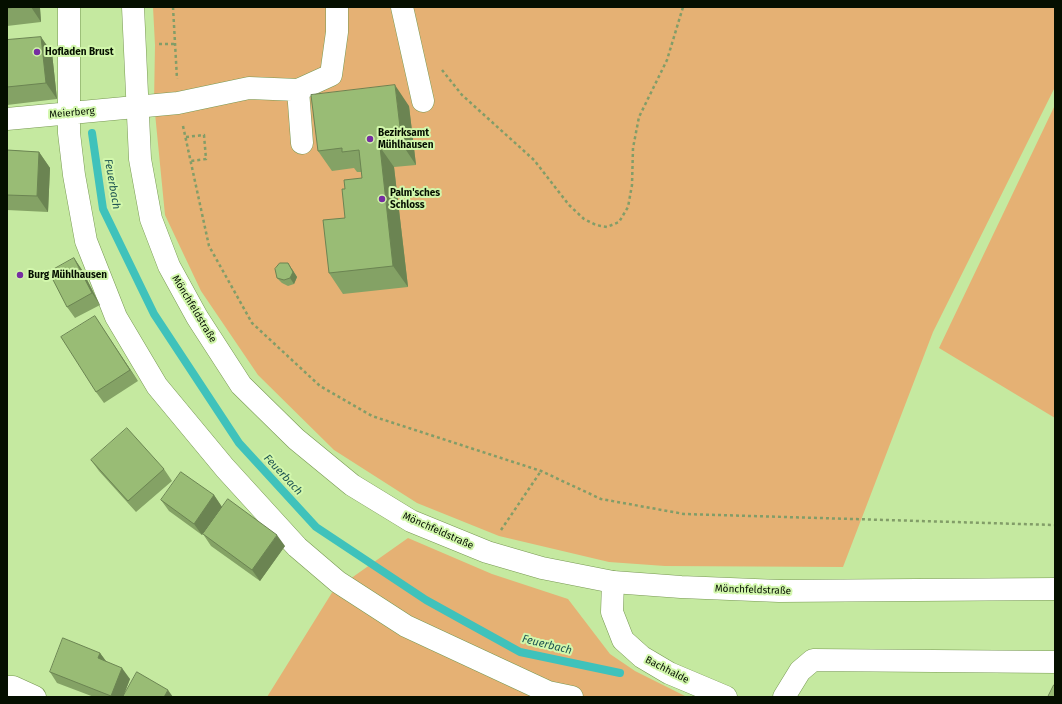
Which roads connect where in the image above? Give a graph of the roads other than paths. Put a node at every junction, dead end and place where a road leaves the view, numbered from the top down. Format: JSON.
{"nodes":[{"id":1,"x":69,"y":7,"type":"edge"},
{"id":2,"x":133,"y":7,"type":"edge"},
{"id":3,"x":337,"y":7,"type":"edge"},
{"id":4,"x":402,"y":7,"type":"edge"},
{"id":5,"x":298,"y":90,"type":"junction"},
{"id":6,"x":423,"y":101,"type":"dead end"},
{"id":7,"x":137,"y":108,"type":"junction"},
{"id":8,"x":68,"y":113,"type":"junction"},
{"id":9,"x":7,"y":119,"type":"edge"},
{"id":10,"x":302,"y":143,"type":"dead end"},
{"id":11,"x":613,"y":582,"type":"junction"},
{"id":12,"x":1055,"y":589,"type":"edge"},
{"id":13,"x":1055,"y":662,"type":"edge"},
{"id":14,"x":7,"y":687,"type":"edge"},
{"id":15,"x":35,"y":697,"type":"edge"},
{"id":16,"x":572,"y":697,"type":"edge"},
{"id":17,"x":726,"y":697,"type":"edge"},
{"id":18,"x":784,"y":697,"type":"edge"}],
"edges":[{"from":1,"to":8,"type":"street"},
{"from":2,"to":7,"type":"street","name":"Mönchfeldstraße"},
{"from":3,"to":5,"type":"street"},
{"from":4,"to":6,"type":"street"},
{"from":5,"to":7,"type":"street","name":"Meierberg"},
{"from":5,"to":10,"type":"street"},
{"from":7,"to":8,"type":"street","name":"Meierberg"},
{"from":7,"to":11,"type":"street","name":"Mönchfeldstraße"},
{"from":8,"to":9,"type":"street","name":"Meierberg"},
{"from":8,"to":16,"type":"street"},
{"from":11,"to":12,"type":"street","name":"Mönchfeldstraße"},
{"from":11,"to":17,"type":"street","name":"Bachhalde"},
{"from":13,"to":18,"type":"street"},
{"from":14,"to":15,"type":"street"}]}
